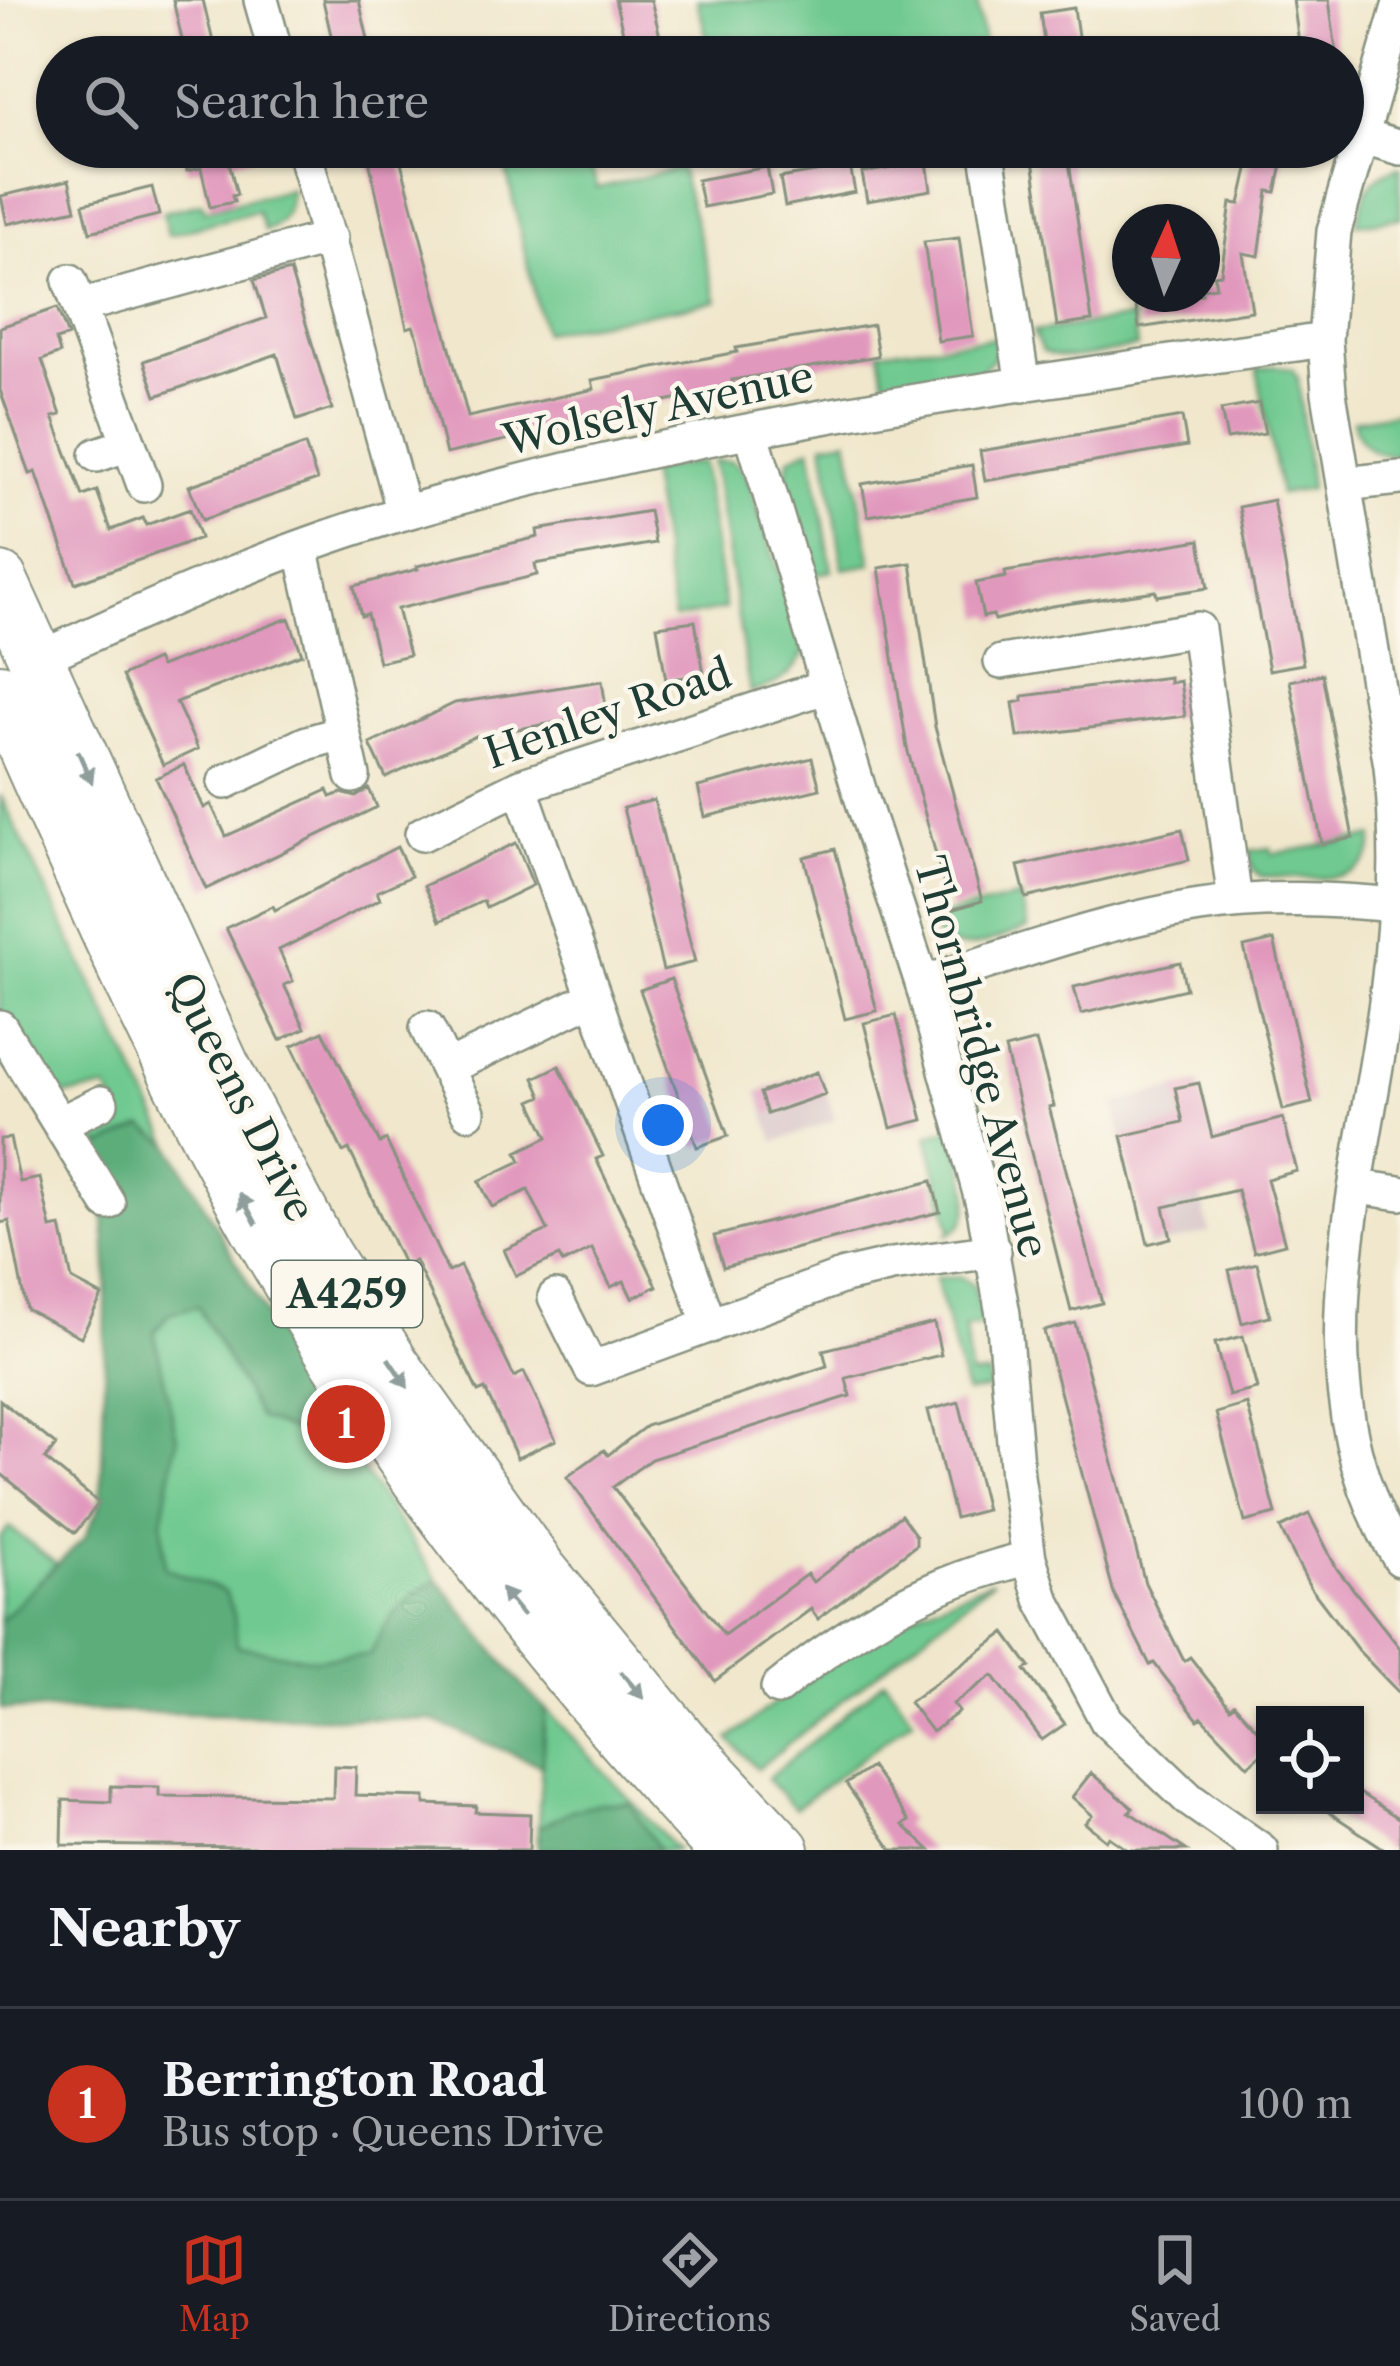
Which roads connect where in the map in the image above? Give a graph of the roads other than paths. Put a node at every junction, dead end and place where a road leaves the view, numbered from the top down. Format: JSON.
{"nodes":[{"id":1,"x":261,"y":0,"type":"edge"},
{"id":2,"x":1400,"y":3,"type":"edge"},
{"id":3,"x":271,"y":36,"type":"edge"},
{"id":4,"x":1364,"y":126,"type":"edge"},
{"id":5,"x":1364,"y":137,"type":"edge"},
{"id":6,"x":1400,"y":148,"type":"edge"},
{"id":7,"x":310,"y":168,"type":"edge"},
{"id":8,"x":989,"y":168,"type":"edge"},
{"id":9,"x":1353,"y":168,"type":"edge"},
{"id":10,"x":330,"y":238,"type":"junction"},
{"id":11,"x":1325,"y":340,"type":"junction"},
{"id":12,"x":1023,"y":385,"type":"junction"},
{"id":13,"x":751,"y":431,"type":"junction"},
{"id":14,"x":1400,"y":478,"type":"edge"},
{"id":15,"x":1344,"y":484,"type":"junction"},
{"id":16,"x":144,"y":485,"type":"dead end"},
{"id":17,"x":404,"y":513,"type":"junction"},
{"id":18,"x":302,"y":547,"type":"junction"},
{"id":19,"x":0,"y":580,"type":"edge"},
{"id":20,"x":1001,"y":662,"type":"dead end"},
{"id":21,"x":18,"y":676,"type":"edge"},
{"id":22,"x":828,"y":686,"type":"junction"},
{"id":23,"x":342,"y":733,"type":"junction"},
{"id":24,"x":353,"y":776,"type":"dead end"},
{"id":25,"x":225,"y":782,"type":"dead end"},
{"id":26,"x":520,"y":786,"type":"junction"},
{"id":27,"x":422,"y":834,"type":"dead end"},
{"id":28,"x":1235,"y":902,"type":"junction"},
{"id":29,"x":1395,"y":905,"type":"junction"},
{"id":30,"x":922,"y":983,"type":"junction"},
{"id":31,"x":1394,"y":995,"type":"edge"},
{"id":32,"x":592,"y":998,"type":"junction"},
{"id":33,"x":0,"y":1027,"type":"edge"},
{"id":34,"x":427,"y":1028,"type":"dead end"},
{"id":35,"x":446,"y":1068,"type":"junction"},
{"id":36,"x":101,"y":1103,"type":"dead end"},
{"id":37,"x":468,"y":1112,"type":"dead end"},
{"id":38,"x":60,"y":1123,"type":"junction"},
{"id":39,"x":1358,"y":1187,"type":"junction"},
{"id":40,"x":1400,"y":1193,"type":"edge"},
{"id":41,"x":109,"y":1203,"type":"dead end"},
{"id":42,"x":994,"y":1251,"type":"junction"},
{"id":43,"x":555,"y":1297,"type":"dead end"},
{"id":44,"x":710,"y":1325,"type":"junction"},
{"id":45,"x":1029,"y":1558,"type":"junction"},
{"id":46,"x":1400,"y":1558,"type":"edge"},
{"id":47,"x":778,"y":1688,"type":"dead end"},
{"id":48,"x":725,"y":1850,"type":"edge"},
{"id":49,"x":782,"y":1850,"type":"edge"},
{"id":50,"x":1261,"y":1850,"type":"edge"}],
"edges":[{"from":1,"to":3,"type":"street"},
{"from":2,"to":4,"type":"street"},
{"from":5,"to":6,"type":"street"},
{"from":7,"to":10,"type":"street"},
{"from":8,"to":12,"type":"street"},
{"from":9,"to":11,"type":"street"},
{"from":10,"to":16,"type":"street"},
{"from":10,"to":17,"type":"street"},
{"from":11,"to":12,"type":"street","name":"Wolsely Avenue"},
{"from":11,"to":15,"type":"street"},
{"from":12,"to":13,"type":"street","name":"Wolsely Avenue"},
{"from":13,"to":17,"type":"street","name":"Wolsely Avenue"},
{"from":13,"to":22,"type":"street","name":"Thornbridge Avenue"},
{"from":14,"to":15,"type":"street"},
{"from":15,"to":29,"type":"street"},
{"from":17,"to":18,"type":"street","name":"Wolsely Avenue"},
{"from":18,"to":21,"type":"street","name":"Wolsely Avenue"},
{"from":18,"to":23,"type":"street"},
{"from":19,"to":21,"type":"main road","name":"Queens Drive","number":"A4259"},
{"from":20,"to":28,"type":"street"},
{"from":48,"to":21,"type":"main road","name":"Queens Drive","number":"A4259","one_way":true},
{"from":21,"to":49,"type":"main road","name":"Queens Drive","number":"A4259","one_way":true},
{"from":22,"to":26,"type":"street","name":"Henley Road"},
{"from":22,"to":30,"type":"street","name":"Thornbridge Avenue"},
{"from":23,"to":24,"type":"street"},
{"from":23,"to":25,"type":"street"},
{"from":26,"to":27,"type":"street","name":"Henley Road"},
{"from":26,"to":32,"type":"street"},
{"from":28,"to":29,"type":"street"},
{"from":28,"to":30,"type":"street"},
{"from":29,"to":31,"type":"street"},
{"from":30,"to":42,"type":"street","name":"Thornbridge Avenue"},
{"from":31,"to":39,"type":"street"},
{"from":32,"to":35,"type":"street"},
{"from":32,"to":44,"type":"street"},
{"from":33,"to":38,"type":"street"},
{"from":34,"to":35,"type":"street"},
{"from":35,"to":37,"type":"street"},
{"from":36,"to":38,"type":"street"},
{"from":38,"to":41,"type":"street"},
{"from":39,"to":40,"type":"street"},
{"from":39,"to":46,"type":"street"},
{"from":42,"to":44,"type":"street"},
{"from":42,"to":45,"type":"street","name":"Thornbridge Avenue"},
{"from":43,"to":44,"type":"street"},
{"from":45,"to":47,"type":"street"},
{"from":45,"to":50,"type":"street","name":"Thornbridge Avenue"}]}
